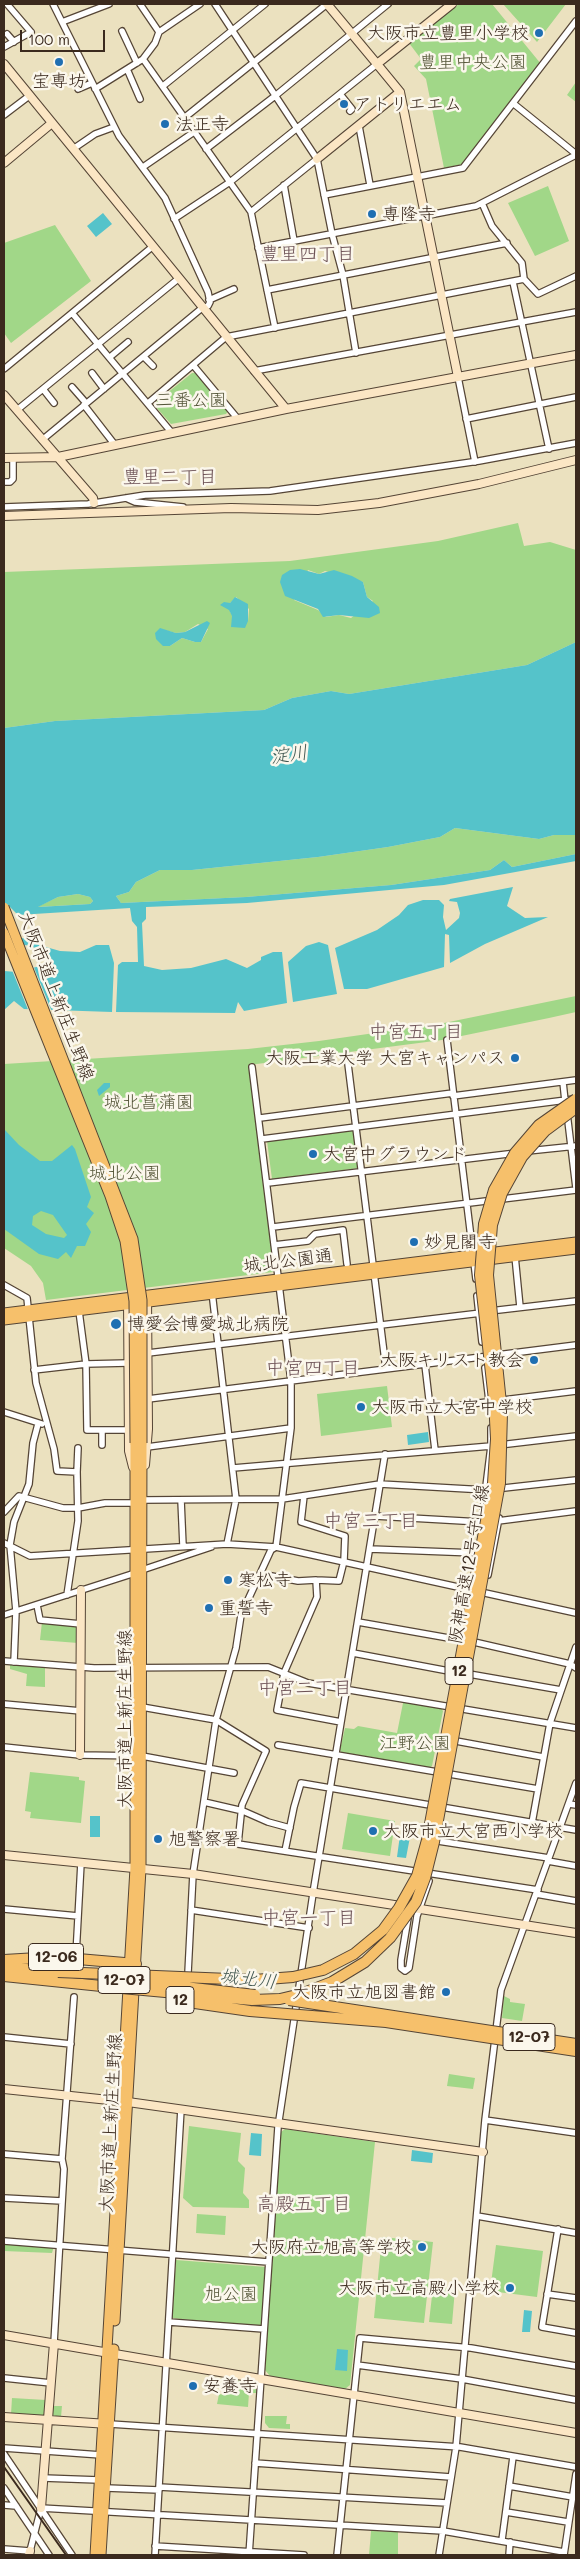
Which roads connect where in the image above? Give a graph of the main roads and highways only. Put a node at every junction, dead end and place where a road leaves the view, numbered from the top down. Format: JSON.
{"nodes":[{"id":1,"x":4,"y":907,"type":"edge"},
{"id":2,"x":4,"y":933,"type":"edge"},
{"id":3,"x":576,"y":1099,"type":"edge"},
{"id":4,"x":576,"y":1108,"type":"edge"},
{"id":5,"x":576,"y":1242,"type":"edge"},
{"id":6,"x":576,"y":1249,"type":"edge"},
{"id":7,"x":474,"y":1258,"type":"junction"},
{"id":8,"x":128,"y":1301,"type":"junction"},
{"id":9,"x":4,"y":1313,"type":"edge"},
{"id":10,"x":28,"y":1313,"type":"junction"},
{"id":11,"x":4,"y":1320,"type":"edge"},
{"id":12,"x":141,"y":1444,"type":"junction"},
{"id":13,"x":138,"y":1668,"type":"junction"},
{"id":14,"x":138,"y":1756,"type":"junction"},
{"id":15,"x":4,"y":1960,"type":"edge"},
{"id":16,"x":132,"y":1966,"type":"junction"},
{"id":17,"x":4,"y":1967,"type":"edge"},
{"id":18,"x":64,"y":1973,"type":"junction"},
{"id":19,"x":4,"y":1976,"type":"edge"},
{"id":20,"x":111,"y":1987,"type":"junction"},
{"id":21,"x":576,"y":2044,"type":"edge"},
{"id":22,"x":576,"y":2051,"type":"edge"},
{"id":23,"x":106,"y":2424,"type":"junction"},
{"id":24,"x":101,"y":2511,"type":"junction"},
{"id":25,"x":95,"y":2555,"type":"edge"},
{"id":26,"x":101,"y":2555,"type":"edge"}],
"edges":[{"from":1,"to":12,"type":"main road","name":"大阪市道上新庄生野線","bridge":true},
{"from":2,"to":12,"type":"main road","name":"大阪市道上新庄生野線","bridge":true},
{"from":3,"to":18,"type":"highway","name":"阪神高速12号守口線","number":"12","bridge":true},
{"from":4,"to":20,"type":"highway","name":"阪神高速12号守口線","bridge":true},
{"from":5,"to":7,"type":"main road","name":"城北公園通"},
{"from":6,"to":7,"type":"main road","name":"城北公園通"},
{"from":7,"to":8,"type":"main road","name":"城北公園通"},
{"from":8,"to":10,"type":"main road","name":"城北公園通"},
{"from":8,"to":10,"type":"main road","name":"城北公園通"},
{"from":9,"to":10,"type":"main road","name":"城北公園通"},
{"from":10,"to":11,"type":"main road","name":"城北公園通"},
{"from":12,"to":13,"type":"main road","name":"大阪市道上新庄生野線"},
{"from":13,"to":14,"type":"main road","name":"大阪市道上新庄生野線"},
{"from":13,"to":14,"type":"main road","name":"大阪市道上新庄生野線"},
{"from":14,"to":16,"type":"main road","name":"大阪市道上新庄生野線"},
{"from":15,"to":16,"type":"highway","number":"12-06"},
{"from":16,"to":23,"type":"main road","name":"大阪市道上新庄生野線","bridge":true},
{"from":17,"to":18,"type":"highway","name":"阪神高速12号守口線","number":"12"},
{"from":18,"to":21,"type":"highway","number":"12-07","bridge":true},
{"from":19,"to":20,"type":"highway","name":"阪神高速12号守口線","number":"12"},
{"from":20,"to":22,"type":"highway","number":"12","bridge":true},
{"from":23,"to":24,"type":"main road","name":"大阪市道上新庄生野線"},
{"from":23,"to":24,"type":"main road","name":"大阪市道上新庄生野線"},
{"from":24,"to":25,"type":"main road","name":"大阪市道上新庄生野線"},
{"from":24,"to":26,"type":"main road","name":"大阪市道上新庄生野線"}]}
